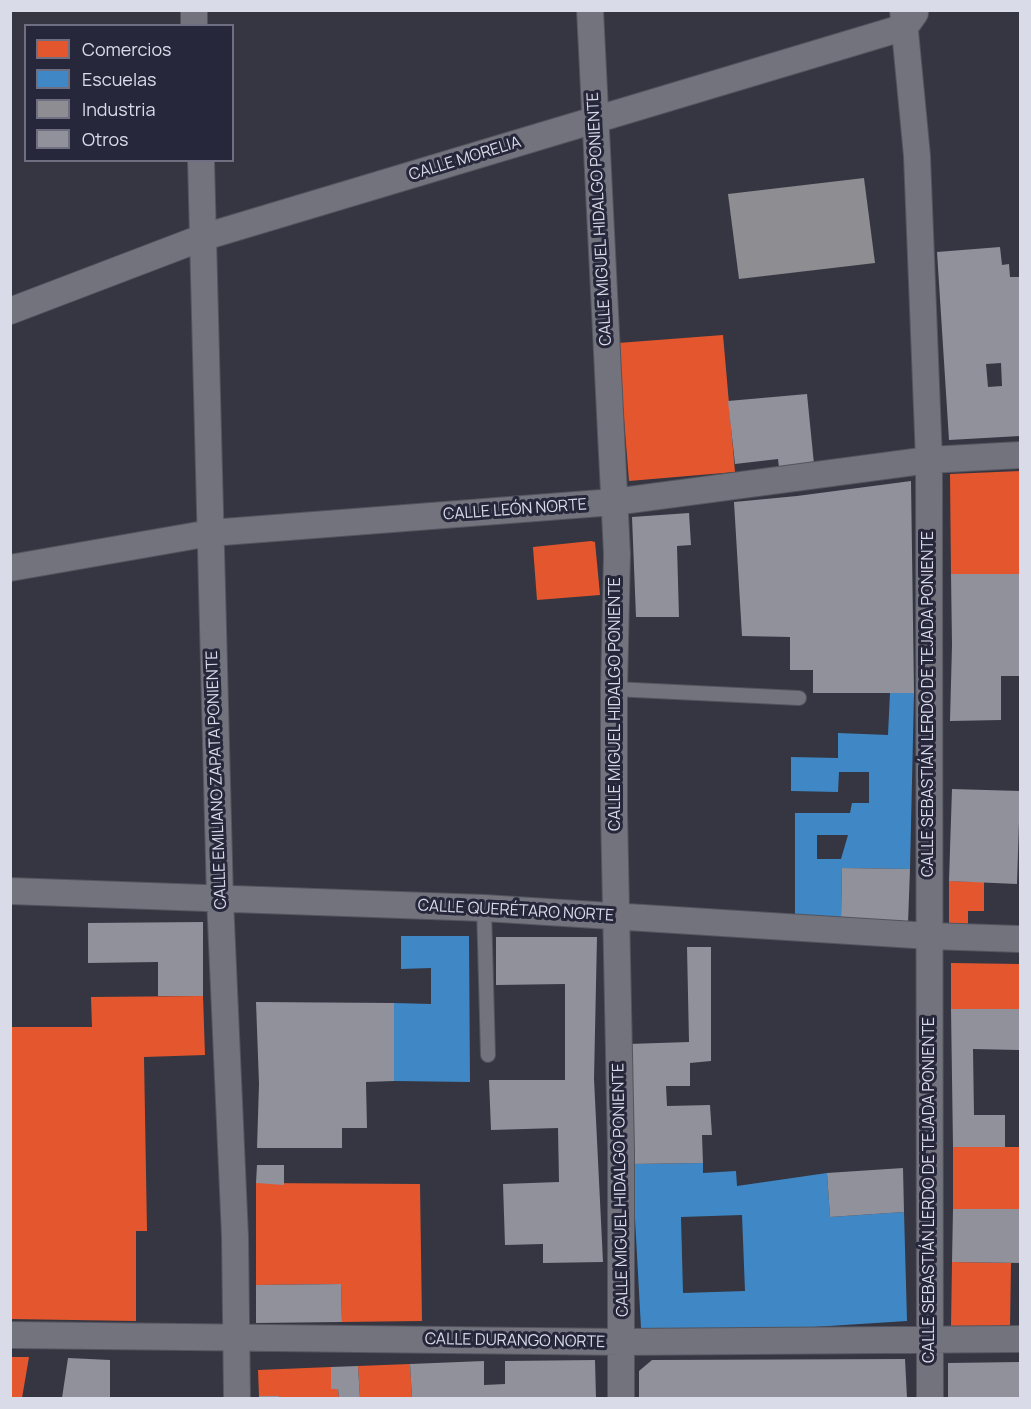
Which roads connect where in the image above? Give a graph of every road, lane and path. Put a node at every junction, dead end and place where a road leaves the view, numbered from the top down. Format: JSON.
{"nodes":[{"id":1,"x":590,"y":10,"type":"edge"},
{"id":2,"x":908,"y":16,"type":"edge"},
{"id":3,"x":595,"y":120,"type":"junction"},
{"id":4,"x":201,"y":162,"type":"edge"},
{"id":5,"x":204,"y":237,"type":"junction"},
{"id":6,"x":10,"y":310,"type":"edge"},
{"id":7,"x":1020,"y":454,"type":"edge"},
{"id":8,"x":929,"y":460,"type":"junction"},
{"id":9,"x":614,"y":502,"type":"junction"},
{"id":10,"x":210,"y":533,"type":"junction"},
{"id":11,"x":10,"y":568,"type":"edge"},
{"id":12,"x":614,"y":689,"type":"junction"},
{"id":13,"x":799,"y":698,"type":"dead end"},
{"id":14,"x":10,"y":891,"type":"edge"},
{"id":15,"x":220,"y":899,"type":"junction"},
{"id":16,"x":484,"y":908,"type":"junction"},
{"id":17,"x":616,"y":917,"type":"junction"},
{"id":18,"x":930,"y":936,"type":"junction"},
{"id":19,"x":1020,"y":939,"type":"edge"},
{"id":20,"x":488,"y":1055,"type":"dead end"},
{"id":21,"x":10,"y":1335,"type":"edge"},
{"id":22,"x":237,"y":1336,"type":"junction"},
{"id":23,"x":1020,"y":1339,"type":"edge"},
{"id":24,"x":929,"y":1340,"type":"junction"},
{"id":25,"x":622,"y":1342,"type":"junction"},
{"id":26,"x":237,"y":1398,"type":"edge"},
{"id":27,"x":621,"y":1398,"type":"edge"},
{"id":28,"x":930,"y":1398,"type":"edge"}],
"edges":[{"from":1,"to":3,"type":"street","name":"CALLE MIGUEL HIDALGO PONIENTE"},
{"from":2,"to":3,"type":"street","name":"CALLE MORELIA"},
{"from":2,"to":8,"type":"street","name":"CALLE SEBASTIÁN LERDO DE TEJADA PONIENTE"},
{"from":3,"to":5,"type":"street","name":"CALLE MORELIA"},
{"from":3,"to":9,"type":"street","name":"CALLE MIGUEL HIDALGO PONIENTE"},
{"from":4,"to":5,"type":"street","name":"CALLE EMILIANO ZAPATA PONIENTE"},
{"from":5,"to":6,"type":"street","name":"CALLE MORELIA"},
{"from":5,"to":10,"type":"street","name":"CALLE EMILIANO ZAPATA PONIENTE"},
{"from":7,"to":8,"type":"street","name":"CALLE LEÓN NORTE"},
{"from":8,"to":9,"type":"street","name":"CALLE LEÓN NORTE"},
{"from":8,"to":18,"type":"street","name":"CALLE SEBASTIÁN LERDO DE TEJADA PONIENTE"},
{"from":9,"to":10,"type":"street","name":"CALLE LEÓN NORTE"},
{"from":9,"to":12,"type":"street","name":"CALLE MIGUEL HIDALGO PONIENTE"},
{"from":10,"to":11,"type":"street","name":"CALLE LEÓN NORTE"},
{"from":10,"to":15,"type":"street","name":"CALLE EMILIANO ZAPATA PONIENTE"},
{"from":12,"to":13,"type":"lane"},
{"from":12,"to":17,"type":"street","name":"CALLE MIGUEL HIDALGO PONIENTE"},
{"from":14,"to":15,"type":"street","name":"CALLE QUERÉTARO NORTE"},
{"from":15,"to":16,"type":"street","name":"CALLE QUERÉTARO NORTE"},
{"from":15,"to":22,"type":"street","name":"CALLE EMILIANO ZAPATA PONIENTE"},
{"from":16,"to":17,"type":"street","name":"CALLE QUERÉTARO NORTE"},
{"from":16,"to":20,"type":"lane"},
{"from":17,"to":18,"type":"street","name":"CALLE QUERÉTARO NORTE"},
{"from":17,"to":25,"type":"street","name":"CALLE MIGUEL HIDALGO PONIENTE"},
{"from":18,"to":19,"type":"street","name":"CALLE QUERÉTARO NORTE"},
{"from":18,"to":24,"type":"street","name":"CALLE SEBASTIÁN LERDO DE TEJADA PONIENTE"},
{"from":21,"to":22,"type":"street","name":"CALLE DURANGO NORTE"},
{"from":22,"to":25,"type":"street","name":"CALLE DURANGO NORTE"},
{"from":22,"to":26,"type":"street","name":"CALLE EMILIANO ZAPATA PONIENTE"},
{"from":23,"to":24,"type":"street","name":"CALLE DURANGO NORTE"},
{"from":24,"to":25,"type":"street","name":"CALLE DURANGO NORTE"},
{"from":24,"to":28,"type":"street","name":"CALLE SEBASTIÁN LERDO DE TEJADA PONIENTE"},
{"from":25,"to":27,"type":"street","name":"CALLE MIGUEL HIDALGO PONIENTE"}]}
